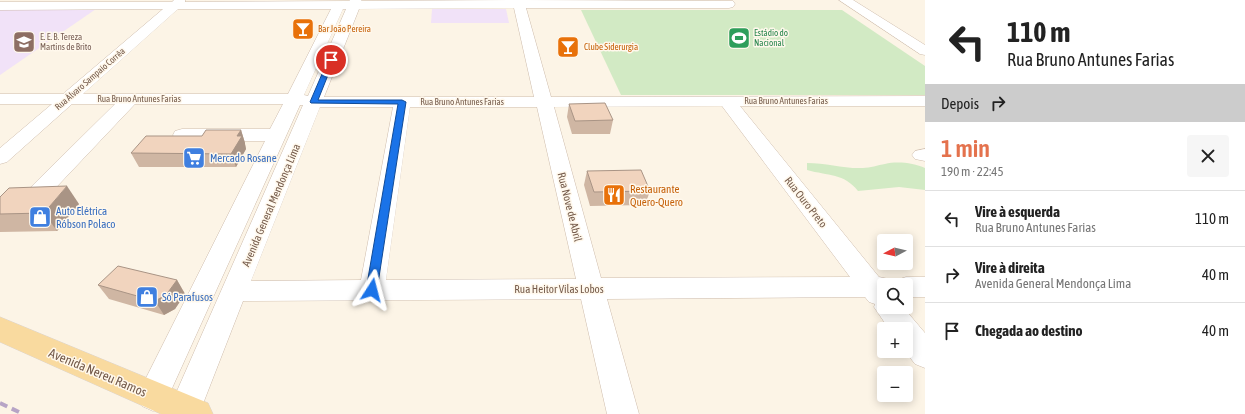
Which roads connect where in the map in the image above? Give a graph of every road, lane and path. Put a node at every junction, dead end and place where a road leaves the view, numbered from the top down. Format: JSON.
{"nodes":[{"id":1,"x":845,"y":0,"type":"edge"},
{"id":2,"x":348,"y":2,"type":"edge"},
{"id":3,"x":518,"y":2,"type":"edge"},
{"id":4,"x":727,"y":2,"type":"edge"},
{"id":5,"x":177,"y":3,"type":"edge"},
{"id":6,"x":0,"y":6,"type":"edge"},
{"id":7,"x":925,"y":51,"type":"edge"},
{"id":8,"x":0,"y":99,"type":"edge"},
{"id":9,"x":67,"y":99,"type":"junction"},
{"id":10,"x":130,"y":99,"type":"junction"},
{"id":11,"x":304,"y":100,"type":"junction"},
{"id":12,"x":727,"y":101,"type":"junction"},
{"id":13,"x":925,"y":101,"type":"edge"},
{"id":14,"x":402,"y":102,"type":"junction"},
{"id":15,"x":543,"y":102,"type":"junction"},
{"id":16,"x":182,"y":135,"type":"edge"},
{"id":17,"x":277,"y":135,"type":"junction"},
{"id":18,"x":0,"y":158,"type":"edge"},
{"id":19,"x":40,"y":191,"type":"edge"},
{"id":20,"x":913,"y":287,"type":"edge"},
{"id":21,"x":925,"y":287,"type":"edge"},
{"id":22,"x":591,"y":289,"type":"junction"},
{"id":23,"x":372,"y":290,"type":"junction"},
{"id":24,"x":877,"y":290,"type":"edge"},
{"id":25,"x":235,"y":291,"type":"junction"},
{"id":26,"x":877,"y":296,"type":"edge"},
{"id":27,"x":0,"y":329,"type":"edge"},
{"id":28,"x":913,"y":340,"type":"edge"},
{"id":29,"x":925,"y":355,"type":"edge"},
{"id":30,"x":153,"y":396,"type":"junction"},
{"id":31,"x":191,"y":412,"type":"edge"},
{"id":32,"x":623,"y":414,"type":"edge"}],
"edges":[{"from":1,"to":7,"type":"street"},
{"from":2,"to":3,"type":"street"},
{"from":2,"to":5,"type":"street"},
{"from":2,"to":11,"type":"street","name":"Avenida General Mendonça Lima"},
{"from":3,"to":4,"type":"street"},
{"from":3,"to":15,"type":"street","name":"Rua Nove de Abril"},
{"from":5,"to":6,"type":"street"},
{"from":5,"to":9,"type":"street","name":"Rua Álvaro Sampaio Corrêa"},
{"from":8,"to":9,"type":"street","name":"Rua Bruno Antunes Farias"},
{"from":9,"to":10,"type":"street","name":"Rua Bruno Antunes Farias"},
{"from":9,"to":18,"type":"street","name":"Rua Álvaro Sampaio Corrêa"},
{"from":10,"to":11,"type":"street","name":"Rua Bruno Antunes Farias"},
{"from":10,"to":19,"type":"street"},
{"from":11,"to":14,"type":"street","name":"Rua Bruno Antunes Farias"},
{"from":11,"to":17,"type":"street","name":"Avenida General Mendonça Lima"},
{"from":11,"to":25,"type":"street","name":"Avenida General Mendonça Lima"},
{"from":12,"to":13,"type":"street","name":"Rua Bruno Antunes Farias"},
{"from":12,"to":15,"type":"street","name":"Rua Bruno Antunes Farias"},
{"from":12,"to":24,"type":"street","name":"Rua Ouro Preto"},
{"from":14,"to":15,"type":"street","name":"Rua Bruno Antunes Farias"},
{"from":14,"to":23,"type":"street"},
{"from":15,"to":22,"type":"street","name":"Rua Nove de Abril"},
{"from":16,"to":17,"type":"street"},
{"from":17,"to":30,"type":"street","name":"Avenida General Mendonça Lima"},
{"from":20,"to":21,"type":"street"},
{"from":22,"to":23,"type":"street","name":"Rua Heitor Vilas Lobos"},
{"from":22,"to":26,"type":"street","name":"Rua Heitor Vilas Lobos"},
{"from":22,"to":32,"type":"street","name":"Rua Nove de Abril"},
{"from":23,"to":25,"type":"street","name":"Rua Heitor Vilas Lobos"},
{"from":25,"to":31,"type":"street","name":"Avenida General Mendonça Lima"},
{"from":27,"to":30,"type":"main road","name":"Avenida Nereu Ramos"},
{"from":28,"to":29,"type":"street","name":"Rua Ouro Preto"},
{"from":30,"to":31,"type":"main road","name":"Avenida Nereu Ramos"}]}
